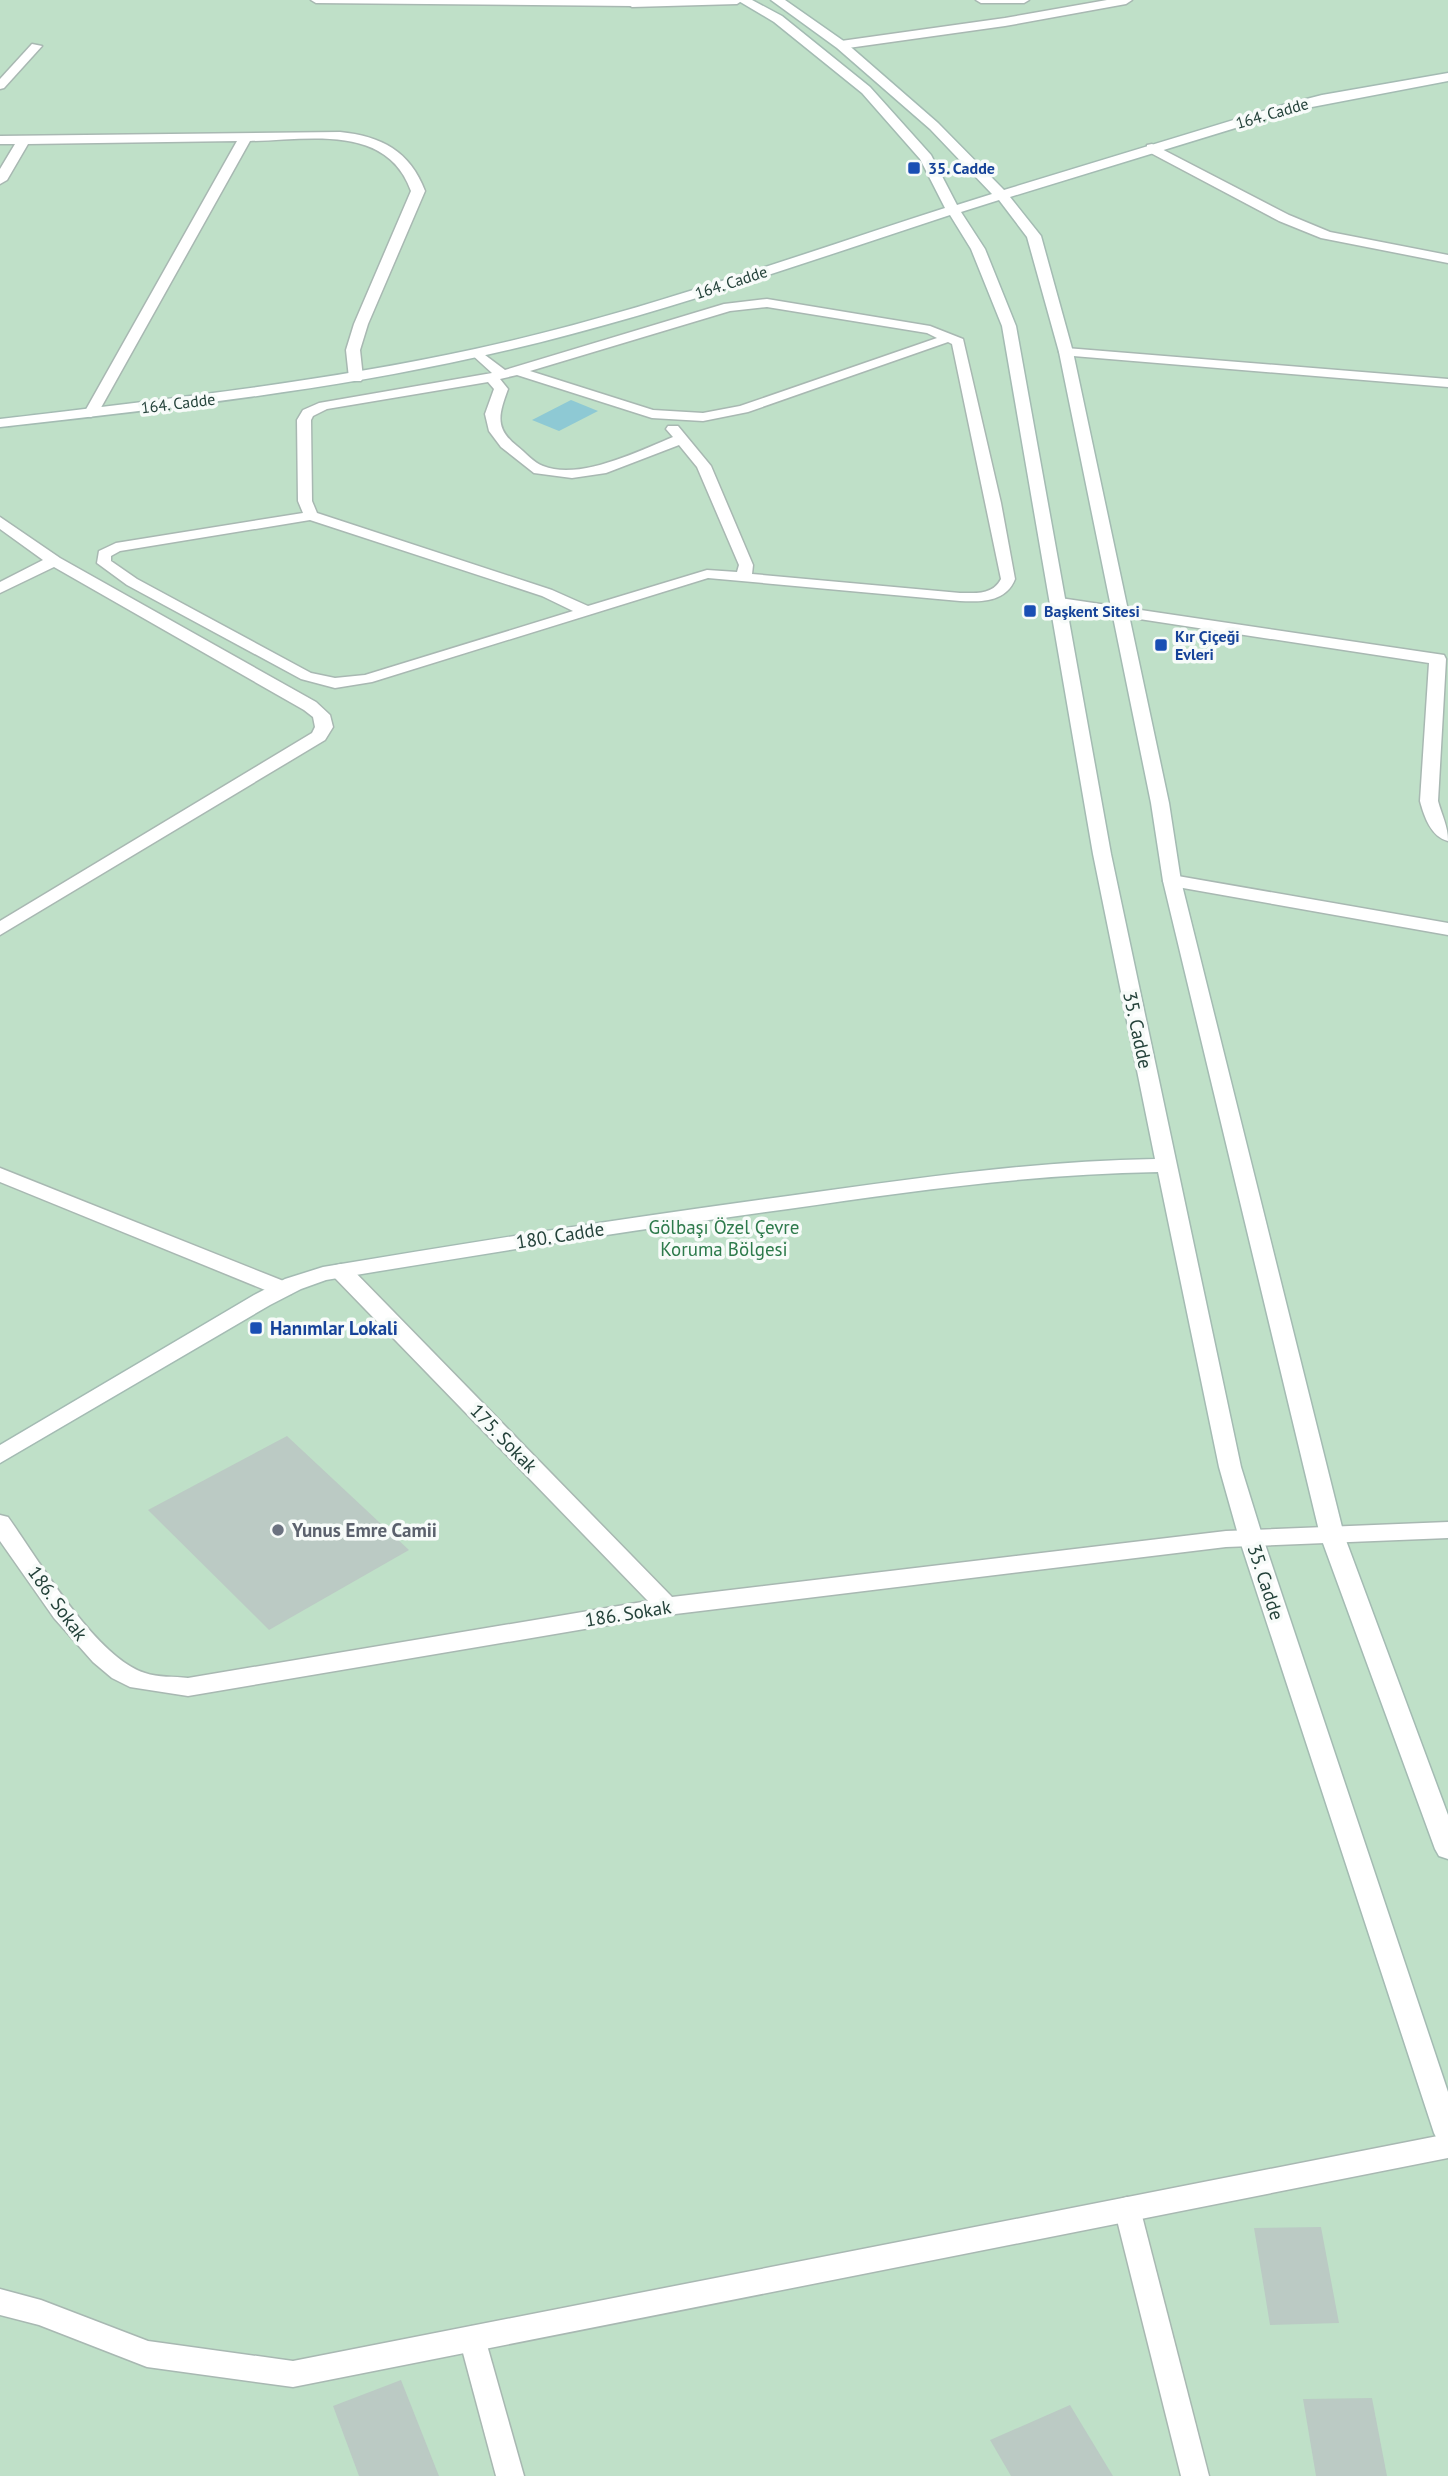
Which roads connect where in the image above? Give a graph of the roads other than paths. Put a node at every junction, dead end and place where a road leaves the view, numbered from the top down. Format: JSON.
{"nodes":[{"id":1,"x":316,"y":0,"type":"edge"},
{"id":2,"x":737,"y":0,"type":"edge"},
{"id":3,"x":743,"y":0,"type":"edge"},
{"id":4,"x":777,"y":0,"type":"edge"},
{"id":5,"x":981,"y":0,"type":"edge"},
{"id":6,"x":1024,"y":0,"type":"edge"},
{"id":7,"x":1126,"y":0,"type":"edge"},
{"id":8,"x":601,"y":1,"type":"edge"},
{"id":9,"x":632,"y":3,"type":"joint"},
{"id":10,"x":841,"y":45,"type":"junction"},
{"id":11,"x":36,"y":46,"type":"dead end"},
{"id":12,"x":1448,"y":77,"type":"edge"},
{"id":13,"x":0,"y":86,"type":"edge"},
{"id":14,"x":246,"y":136,"type":"junction"},
{"id":15,"x":24,"y":139,"type":"junction"},
{"id":16,"x":0,"y":140,"type":"edge"},
{"id":17,"x":1152,"y":148,"type":"junction"},
{"id":18,"x":0,"y":180,"type":"edge"},
{"id":19,"x":1002,"y":195,"type":"junction"},
{"id":20,"x":953,"y":211,"type":"junction"},
{"id":21,"x":1448,"y":259,"type":"edge"},
{"id":22,"x":951,"y":337,"type":"junction"},
{"id":23,"x":1066,"y":352,"type":"junction"},
{"id":24,"x":477,"y":353,"type":"junction"},
{"id":25,"x":504,"y":374,"type":"junction"},
{"id":26,"x":356,"y":378,"type":"junction"},
{"id":27,"x":1448,"y":383,"type":"edge"},
{"id":28,"x":91,"y":413,"type":"junction"},
{"id":29,"x":671,"y":416,"type":"junction"},
{"id":30,"x":0,"y":423,"type":"edge"},
{"id":31,"x":681,"y":439,"type":"junction"},
{"id":32,"x":311,"y":516,"type":"junction"},
{"id":33,"x":0,"y":522,"type":"edge"},
{"id":34,"x":54,"y":561,"type":"junction"},
{"id":35,"x":744,"y":576,"type":"junction"},
{"id":36,"x":0,"y":588,"type":"edge"},
{"id":37,"x":1060,"y":603,"type":"junction"},
{"id":38,"x":584,"y":610,"type":"junction"},
{"id":39,"x":1122,"y":611,"type":"junction"},
{"id":40,"x":1443,"y":660,"type":"edge"},
{"id":41,"x":1448,"y":836,"type":"edge"},
{"id":42,"x":1172,"y":881,"type":"junction"},
{"id":43,"x":0,"y":929,"type":"edge"},
{"id":44,"x":1448,"y":929,"type":"edge"},
{"id":45,"x":1166,"y":1165,"type":"junction"},
{"id":46,"x":0,"y":1174,"type":"edge"},
{"id":47,"x":341,"y":1271,"type":"junction"},
{"id":48,"x":283,"y":1289,"type":"junction"},
{"id":49,"x":0,"y":1455,"type":"edge"},
{"id":50,"x":0,"y":1523,"type":"edge"},
{"id":51,"x":1448,"y":1530,"type":"edge"},
{"id":52,"x":1332,"y":1535,"type":"junction"},
{"id":53,"x":1251,"y":1538,"type":"junction"},
{"id":54,"x":667,"y":1606,"type":"junction"},
{"id":55,"x":1448,"y":1849,"type":"edge"},
{"id":56,"x":1448,"y":2133,"type":"edge"},
{"id":57,"x":1448,"y":2146,"type":"edge"},
{"id":58,"x":1127,"y":2208,"type":"junction"},
{"id":59,"x":0,"y":2302,"type":"edge"},
{"id":60,"x":472,"y":2338,"type":"junction"},
{"id":61,"x":510,"y":2476,"type":"edge"},
{"id":62,"x":1195,"y":2476,"type":"edge"}],
"edges":[{"from":1,"to":8,"type":"lane"},
{"from":2,"to":9,"type":"street"},
{"from":3,"to":20,"type":"street","name":"35. Cadde"},
{"from":4,"to":10,"type":"street"},
{"from":5,"to":6,"type":"lane"},
{"from":7,"to":10,"type":"street"},
{"from":8,"to":9,"type":"lane"},
{"from":10,"to":19,"type":"street"},
{"from":11,"to":13,"type":"lane"},
{"from":12,"to":17,"type":"street","name":"164. Cadde"},
{"from":14,"to":15,"type":"street"},
{"from":14,"to":26,"type":"street"},
{"from":14,"to":28,"type":"street"},
{"from":15,"to":16,"type":"street"},
{"from":15,"to":18,"type":"street"},
{"from":17,"to":19,"type":"street","name":"164. Cadde"},
{"from":17,"to":21,"type":"street"},
{"from":19,"to":20,"type":"street","name":"164. Cadde"},
{"from":19,"to":23,"type":"street"},
{"from":20,"to":24,"type":"street","name":"164. Cadde"},
{"from":20,"to":37,"type":"street","name":"35. Cadde"},
{"from":22,"to":25,"type":"lane"},
{"from":22,"to":29,"type":"lane"},
{"from":22,"to":35,"type":"lane"},
{"from":23,"to":27,"type":"street"},
{"from":23,"to":39,"type":"street"},
{"from":24,"to":25,"type":"lane"},
{"from":24,"to":26,"type":"street","name":"164. Cadde"},
{"from":25,"to":29,"type":"lane"},
{"from":25,"to":31,"type":"lane"},
{"from":25,"to":32,"type":"lane"},
{"from":26,"to":28,"type":"street","name":"164. Cadde"},
{"from":28,"to":30,"type":"street","name":"164. Cadde"},
{"from":29,"to":31,"type":"lane"},
{"from":31,"to":35,"type":"lane"},
{"from":32,"to":38,"type":"lane"},
{"from":32,"to":38,"type":"lane"},
{"from":33,"to":34,"type":"street"},
{"from":34,"to":36,"type":"street"},
{"from":34,"to":43,"type":"street"},
{"from":35,"to":38,"type":"lane"},
{"from":37,"to":39,"type":"street"},
{"from":37,"to":45,"type":"street","name":"35. Cadde"},
{"from":39,"to":40,"type":"street"},
{"from":39,"to":42,"type":"street"},
{"from":40,"to":41,"type":"street"},
{"from":42,"to":44,"type":"street"},
{"from":42,"to":52,"type":"street"},
{"from":45,"to":47,"type":"street","name":"180. Cadde"},
{"from":45,"to":53,"type":"street","name":"35. Cadde"},
{"from":46,"to":48,"type":"street"},
{"from":47,"to":48,"type":"street","name":"180. Cadde"},
{"from":47,"to":54,"type":"street","name":"175. Sokak"},
{"from":48,"to":49,"type":"street","name":"180. Cadde"},
{"from":50,"to":54,"type":"street","name":"186. Sokak"},
{"from":51,"to":52,"type":"street","name":"186. Sokak"},
{"from":52,"to":53,"type":"street","name":"186. Sokak"},
{"from":52,"to":55,"type":"street"},
{"from":53,"to":54,"type":"street","name":"186. Sokak"},
{"from":53,"to":56,"type":"street","name":"35. Cadde"},
{"from":57,"to":58,"type":"street"},
{"from":58,"to":60,"type":"street"},
{"from":58,"to":62,"type":"lane"},
{"from":59,"to":60,"type":"street"},
{"from":60,"to":61,"type":"lane"}]}
